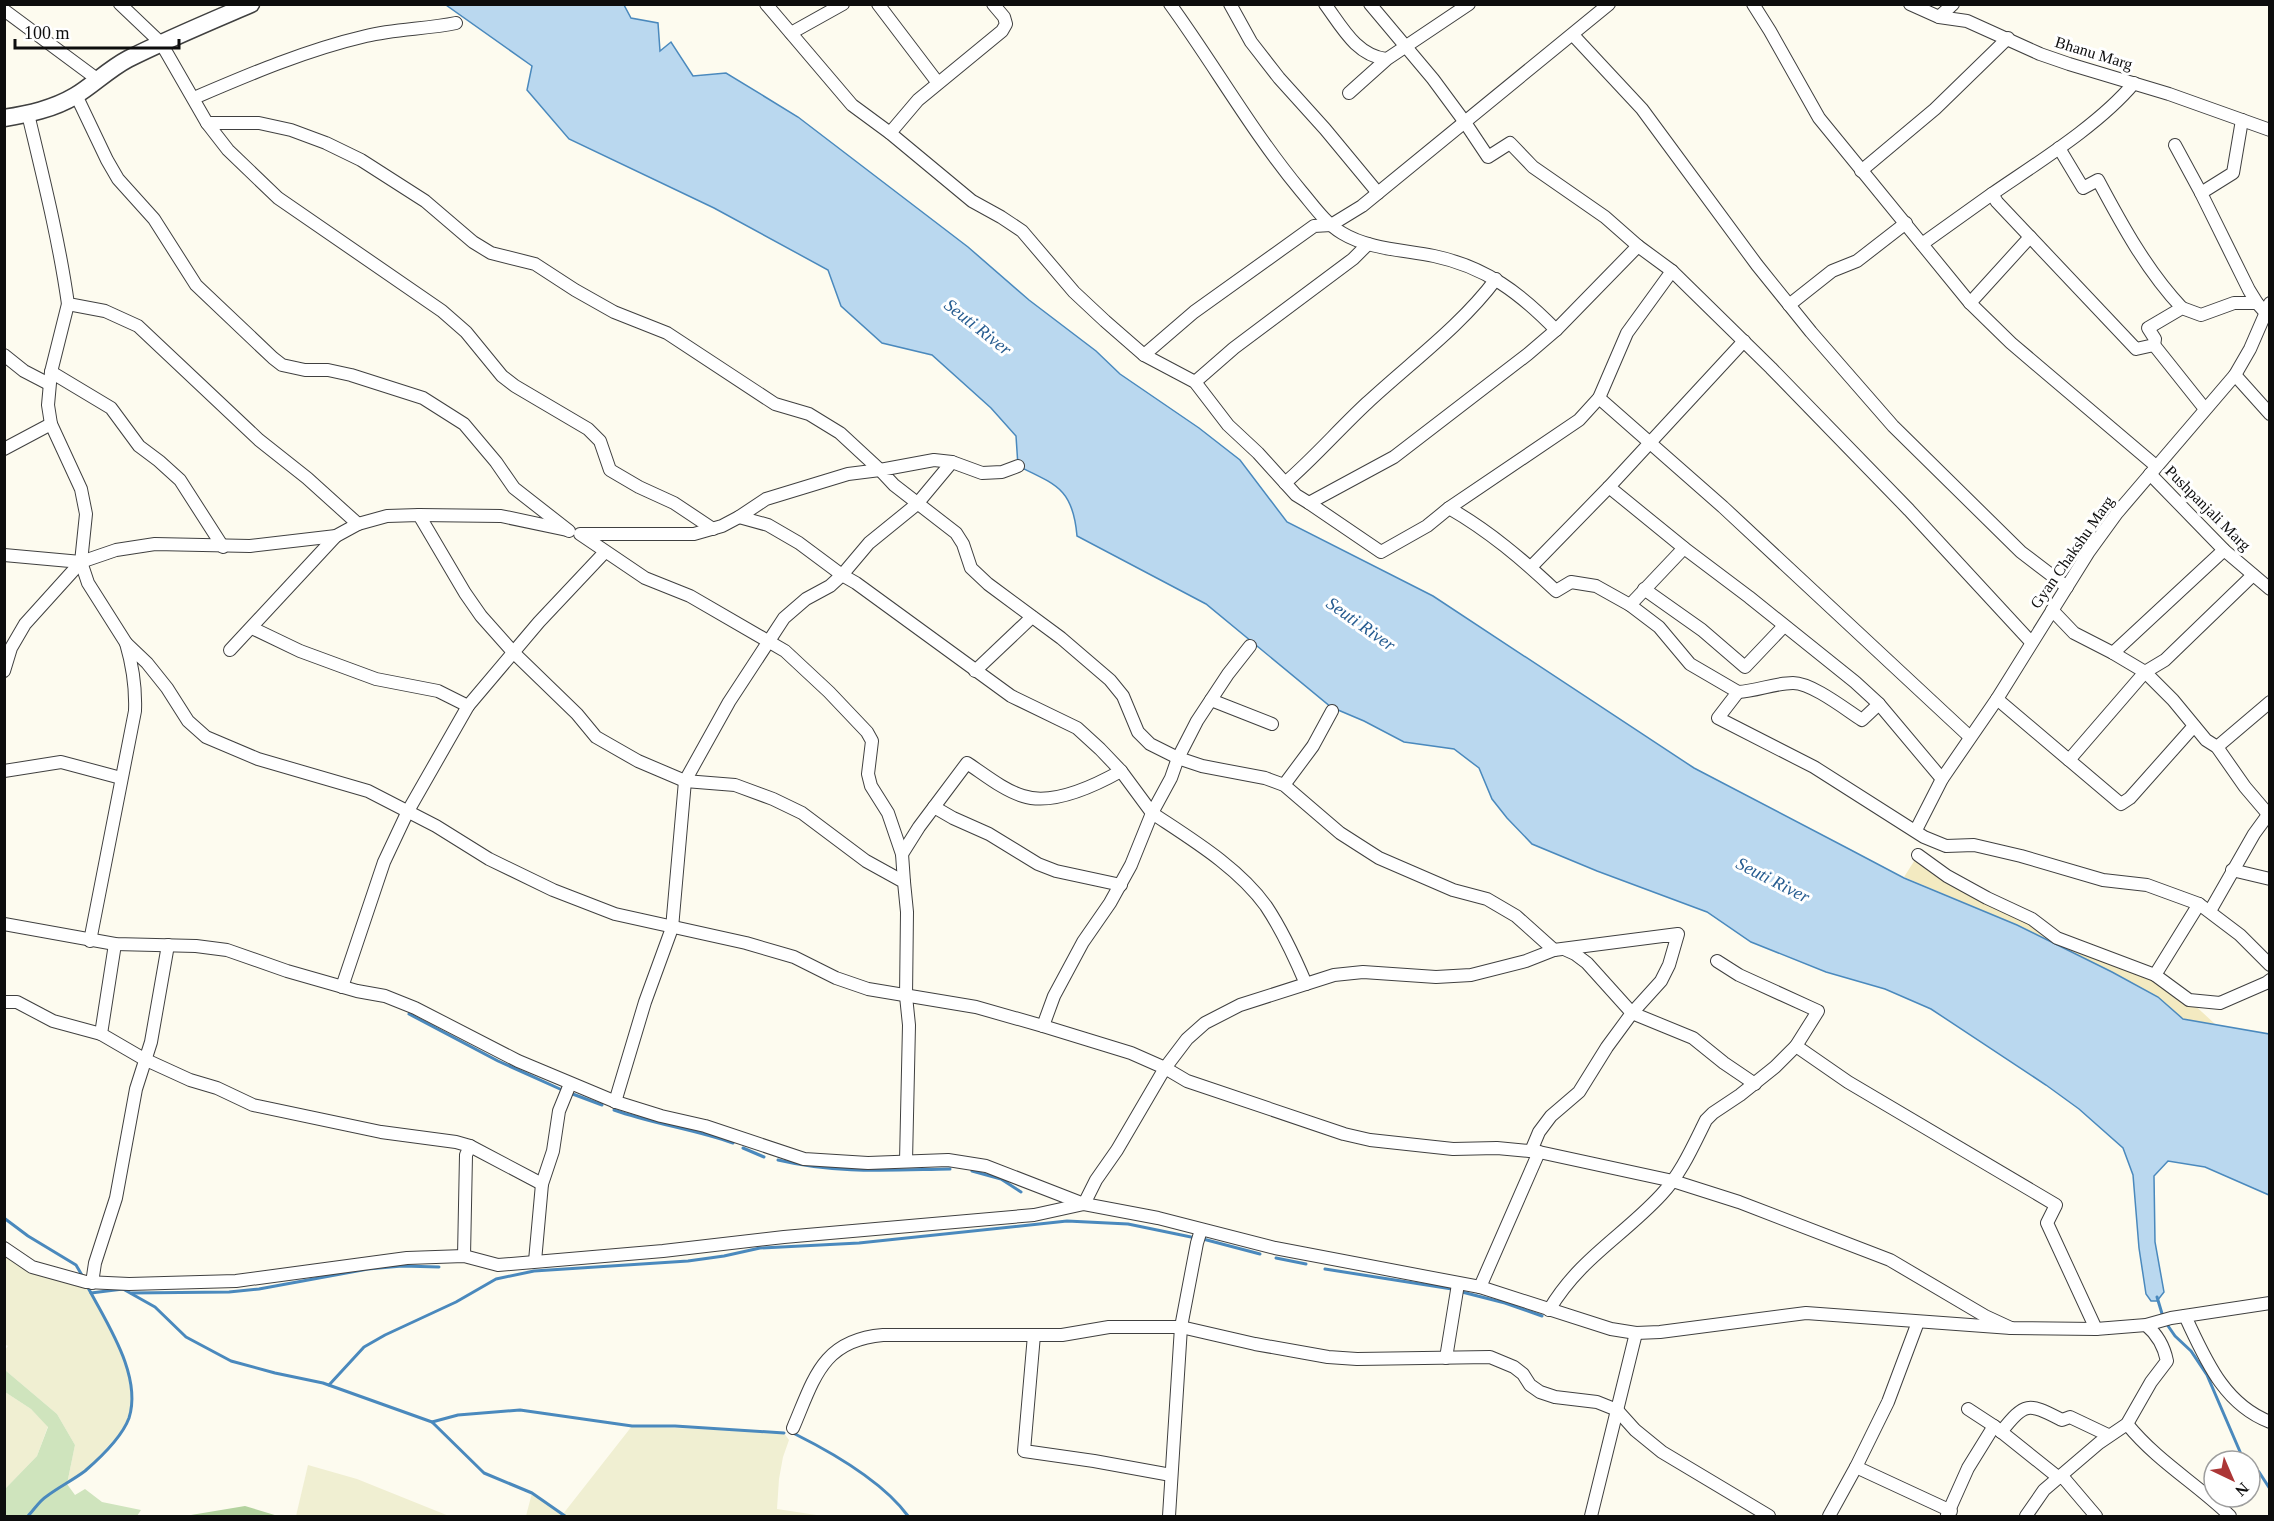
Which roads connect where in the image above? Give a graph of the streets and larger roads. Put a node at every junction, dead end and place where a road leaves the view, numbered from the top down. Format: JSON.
{"nodes":[{"id":1,"x":120,"y":4,"type":"edge"},
{"id":2,"x":766,"y":4,"type":"edge"},
{"id":3,"x":843,"y":4,"type":"edge"},
{"id":4,"x":878,"y":4,"type":"edge"},
{"id":5,"x":993,"y":4,"type":"edge"},
{"id":6,"x":1170,"y":4,"type":"edge"},
{"id":7,"x":1230,"y":4,"type":"edge"},
{"id":8,"x":1325,"y":4,"type":"edge"},
{"id":9,"x":1370,"y":4,"type":"edge"},
{"id":10,"x":1469,"y":4,"type":"edge"},
{"id":11,"x":1609,"y":4,"type":"edge"},
{"id":12,"x":1753,"y":4,"type":"edge"},
{"id":13,"x":1910,"y":4,"type":"edge"},
{"id":14,"x":1953,"y":4,"type":"edge"},
{"id":15,"x":250,"y":5,"type":"edge"},
{"id":16,"x":4,"y":10,"type":"edge"},
{"id":17,"x":1939,"y":17,"type":"junction"},
{"id":18,"x":456,"y":23,"type":"dead end"},
{"id":19,"x":791,"y":33,"type":"junction"},
{"id":20,"x":1573,"y":35,"type":"junction"},
{"id":21,"x":2008,"y":38,"type":"junction"},
{"id":22,"x":161,"y":43,"type":"junction"},
{"id":23,"x":1404,"y":46,"type":"junction"},
{"id":24,"x":1386,"y":59,"type":"junction"},
{"id":25,"x":97,"y":79,"type":"junction"},
{"id":26,"x":938,"y":83,"type":"junction"},
{"id":27,"x":2134,"y":83,"type":"junction"},
{"id":28,"x":1349,"y":93,"type":"dead end"},
{"id":29,"x":76,"y":95,"type":"junction"},
{"id":30,"x":194,"y":98,"type":"junction"},
{"id":31,"x":28,"y":114,"type":"junction"},
{"id":32,"x":4,"y":118,"type":"edge"},
{"id":33,"x":2242,"y":120,"type":"junction"},
{"id":34,"x":1464,"y":121,"type":"junction"},
{"id":35,"x":207,"y":123,"type":"junction"},
{"id":36,"x":2270,"y":130,"type":"edge"},
{"id":37,"x":890,"y":133,"type":"junction"},
{"id":38,"x":2175,"y":145,"type":"dead end"},
{"id":39,"x":2060,"y":148,"type":"junction"},
{"id":40,"x":1861,"y":171,"type":"junction"},
{"id":41,"x":1378,"y":193,"type":"junction"},
{"id":42,"x":2201,"y":193,"type":"junction"},
{"id":43,"x":1992,"y":194,"type":"junction"},
{"id":44,"x":1906,"y":223,"type":"junction"},
{"id":45,"x":1331,"y":225,"type":"junction"},
{"id":46,"x":2030,"y":237,"type":"junction"},
{"id":47,"x":1368,"y":244,"type":"junction"},
{"id":48,"x":1922,"y":244,"type":"junction"},
{"id":49,"x":1638,"y":246,"type":"junction"},
{"id":50,"x":1672,"y":271,"type":"junction"},
{"id":51,"x":1496,"y":279,"type":"junction"},
{"id":52,"x":1970,"y":303,"type":"junction"},
{"id":53,"x":68,"y":304,"type":"junction"},
{"id":54,"x":1789,"y":304,"type":"junction"},
{"id":55,"x":2264,"y":306,"type":"edge"},
{"id":56,"x":2182,"y":308,"type":"junction"},
{"id":57,"x":2264,"y":327,"type":"edge"},
{"id":58,"x":1556,"y":330,"type":"junction"},
{"id":59,"x":1744,"y":341,"type":"junction"},
{"id":60,"x":2154,"y":345,"type":"junction"},
{"id":61,"x":4,"y":355,"type":"edge"},
{"id":62,"x":1144,"y":355,"type":"junction"},
{"id":63,"x":2235,"y":375,"type":"junction"},
{"id":64,"x":50,"y":378,"type":"junction"},
{"id":65,"x":1195,"y":382,"type":"junction"},
{"id":66,"x":1599,"y":398,"type":"junction"},
{"id":67,"x":2205,"y":409,"type":"junction"},
{"id":68,"x":2270,"y":414,"type":"edge"},
{"id":69,"x":51,"y":424,"type":"junction"},
{"id":70,"x":1649,"y":443,"type":"junction"},
{"id":71,"x":4,"y":449,"type":"edge"},
{"id":72,"x":952,"y":462,"type":"junction"},
{"id":73,"x":1018,"y":466,"type":"dead end"},
{"id":74,"x":880,"y":470,"type":"junction"},
{"id":75,"x":2153,"y":470,"type":"junction"},
{"id":76,"x":1285,"y":483,"type":"junction"},
{"id":77,"x":1609,"y":487,"type":"junction"},
{"id":78,"x":1309,"y":503,"type":"junction"},
{"id":79,"x":916,"y":504,"type":"junction"},
{"id":80,"x":1449,"y":508,"type":"junction"},
{"id":81,"x":420,"y":514,"type":"junction"},
{"id":82,"x":740,"y":517,"type":"junction"},
{"id":83,"x":358,"y":524,"type":"junction"},
{"id":84,"x":713,"y":529,"type":"junction"},
{"id":85,"x":574,"y":532,"type":"junction"},
{"id":86,"x":336,"y":536,"type":"junction"},
{"id":87,"x":224,"y":547,"type":"junction"},
{"id":88,"x":1684,"y":549,"type":"junction"},
{"id":89,"x":2224,"y":550,"type":"junction"},
{"id":90,"x":604,"y":552,"type":"junction"},
{"id":91,"x":4,"y":555,"type":"edge"},
{"id":92,"x":81,"y":562,"type":"junction"},
{"id":93,"x":1531,"y":567,"type":"junction"},
{"id":94,"x":842,"y":575,"type":"junction"},
{"id":95,"x":2253,"y":575,"type":"junction"},
{"id":96,"x":2067,"y":587,"type":"junction"},
{"id":97,"x":1644,"y":589,"type":"junction"},
{"id":98,"x":2270,"y":589,"type":"edge"},
{"id":99,"x":1630,"y":604,"type":"junction"},
{"id":100,"x":2052,"y":610,"type":"junction"},
{"id":101,"x":1032,"y":617,"type":"junction"},
{"id":102,"x":1784,"y":626,"type":"junction"},
{"id":103,"x":252,"y":628,"type":"junction"},
{"id":104,"x":768,"y":639,"type":"junction"},
{"id":105,"x":2031,"y":642,"type":"junction"},
{"id":106,"x":126,"y":643,"type":"junction"},
{"id":107,"x":1250,"y":646,"type":"dead end"},
{"id":108,"x":230,"y":650,"type":"dead end"},
{"id":109,"x":513,"y":652,"type":"junction"},
{"id":110,"x":2113,"y":652,"type":"junction"},
{"id":111,"x":4,"y":671,"type":"edge"},
{"id":112,"x":975,"y":671,"type":"junction"},
{"id":113,"x":2145,"y":672,"type":"junction"},
{"id":114,"x":1738,"y":692,"type":"junction"},
{"id":115,"x":1997,"y":699,"type":"junction"},
{"id":116,"x":1211,"y":700,"type":"junction"},
{"id":117,"x":2270,"y":702,"type":"edge"},
{"id":118,"x":1879,"y":704,"type":"junction"},
{"id":119,"x":468,"y":706,"type":"junction"},
{"id":120,"x":1332,"y":711,"type":"dead end"},
{"id":121,"x":1272,"y":724,"type":"dead end"},
{"id":122,"x":2194,"y":726,"type":"junction"},
{"id":123,"x":1970,"y":737,"type":"junction"},
{"id":124,"x":2217,"y":747,"type":"junction"},
{"id":125,"x":1178,"y":758,"type":"junction"},
{"id":126,"x":2069,"y":760,"type":"junction"},
{"id":127,"x":4,"y":771,"type":"edge"},
{"id":128,"x":1121,"y":771,"type":"junction"},
{"id":129,"x":121,"y":778,"type":"junction"},
{"id":130,"x":1942,"y":779,"type":"junction"},
{"id":131,"x":685,"y":781,"type":"junction"},
{"id":132,"x":1284,"y":785,"type":"junction"},
{"id":133,"x":934,"y":807,"type":"junction"},
{"id":134,"x":408,"y":811,"type":"junction"},
{"id":135,"x":1152,"y":813,"type":"junction"},
{"id":136,"x":2269,"y":813,"type":"edge"},
{"id":137,"x":1916,"y":830,"type":"junction"},
{"id":138,"x":902,"y":854,"type":"junction"},
{"id":139,"x":1918,"y":855,"type":"dead end"},
{"id":140,"x":2232,"y":870,"type":"junction"},
{"id":141,"x":2270,"y":879,"type":"edge"},
{"id":142,"x":904,"y":882,"type":"junction"},
{"id":143,"x":1121,"y":885,"type":"junction"},
{"id":144,"x":2199,"y":904,"type":"junction"},
{"id":145,"x":2210,"y":911,"type":"junction"},
{"id":146,"x":4,"y":924,"type":"edge"},
{"id":147,"x":672,"y":928,"type":"junction"},
{"id":148,"x":90,"y":941,"type":"junction"},
{"id":149,"x":115,"y":944,"type":"junction"},
{"id":150,"x":168,"y":945,"type":"junction"},
{"id":151,"x":1559,"y":949,"type":"junction"},
{"id":152,"x":1717,"y":961,"type":"dead end"},
{"id":153,"x":2270,"y":965,"type":"edge"},
{"id":154,"x":2155,"y":975,"type":"junction"},
{"id":155,"x":2270,"y":980,"type":"edge"},
{"id":156,"x":1306,"y":984,"type":"junction"},
{"id":157,"x":342,"y":987,"type":"junction"},
{"id":158,"x":906,"y":996,"type":"junction"},
{"id":159,"x":4,"y":1002,"type":"edge"},
{"id":160,"x":1632,"y":1013,"type":"junction"},
{"id":161,"x":1043,"y":1026,"type":"junction"},
{"id":162,"x":101,"y":1034,"type":"junction"},
{"id":163,"x":1796,"y":1046,"type":"junction"},
{"id":164,"x":144,"y":1059,"type":"junction"},
{"id":165,"x":1165,"y":1068,"type":"junction"},
{"id":166,"x":570,"y":1084,"type":"junction"},
{"id":167,"x":1755,"y":1084,"type":"junction"},
{"id":168,"x":615,"y":1102,"type":"junction"},
{"id":169,"x":470,"y":1146,"type":"junction"},
{"id":170,"x":1535,"y":1151,"type":"junction"},
{"id":171,"x":906,"y":1161,"type":"junction"},
{"id":172,"x":1673,"y":1181,"type":"junction"},
{"id":173,"x":542,"y":1184,"type":"junction"},
{"id":174,"x":1084,"y":1204,"type":"junction"},
{"id":175,"x":1201,"y":1230,"type":"junction"},
{"id":176,"x":4,"y":1248,"type":"edge"},
{"id":177,"x":464,"y":1256,"type":"junction"},
{"id":178,"x":535,"y":1261,"type":"junction"},
{"id":179,"x":92,"y":1282,"type":"junction"},
{"id":180,"x":1458,"y":1284,"type":"junction"},
{"id":181,"x":1480,"y":1287,"type":"junction"},
{"id":182,"x":2270,"y":1304,"type":"edge"},
{"id":183,"x":1549,"y":1310,"type":"junction"},
{"id":184,"x":2185,"y":1316,"type":"junction"},
{"id":185,"x":1918,"y":1322,"type":"junction"},
{"id":186,"x":2152,"y":1323,"type":"junction"},
{"id":187,"x":1181,"y":1327,"type":"junction"},
{"id":188,"x":2011,"y":1328,"type":"junction"},
{"id":189,"x":2096,"y":1329,"type":"junction"},
{"id":190,"x":1636,"y":1333,"type":"junction"},
{"id":191,"x":1034,"y":1335,"type":"junction"},
{"id":192,"x":1446,"y":1358,"type":"junction"},
{"id":193,"x":1968,"y":1409,"type":"dead end"},
{"id":194,"x":1617,"y":1410,"type":"junction"},
{"id":195,"x":2270,"y":1422,"type":"edge"},
{"id":196,"x":2127,"y":1424,"type":"junction"},
{"id":197,"x":793,"y":1428,"type":"dead end"},
{"id":198,"x":1998,"y":1429,"type":"junction"},
{"id":199,"x":2108,"y":1435,"type":"junction"},
{"id":200,"x":1856,"y":1467,"type":"junction"},
{"id":201,"x":1171,"y":1475,"type":"junction"},
{"id":202,"x":2060,"y":1477,"type":"junction"},
{"id":203,"x":1948,"y":1514,"type":"edge"},
{"id":204,"x":1169,"y":1516,"type":"edge"},
{"id":205,"x":1592,"y":1516,"type":"edge"},
{"id":206,"x":1769,"y":1516,"type":"edge"},
{"id":207,"x":1829,"y":1516,"type":"edge"},
{"id":208,"x":2026,"y":1516,"type":"edge"},
{"id":209,"x":2096,"y":1516,"type":"edge"},
{"id":210,"x":2230,"y":1516,"type":"edge"}],
"edges":[{"from":1,"to":22,"type":"street"},
{"from":2,"to":19,"type":"street"},
{"from":3,"to":19,"type":"street"},
{"from":4,"to":26,"type":"street"},
{"from":5,"to":26,"type":"street"},
{"from":6,"to":45,"type":"street"},
{"from":7,"to":41,"type":"street"},
{"from":8,"to":24,"type":"street"},
{"from":9,"to":23,"type":"street"},
{"from":10,"to":23,"type":"street"},
{"from":11,"to":20,"type":"street"},
{"from":12,"to":40,"type":"street","name":"Pushpanjali Marg"},
{"from":13,"to":17,"type":"street","name":"Bhanu Marg"},
{"from":14,"to":17,"type":"street"},
{"from":15,"to":22,"type":"street"},
{"from":16,"to":25,"type":"street"},
{"from":17,"to":21,"type":"street","name":"Bhanu Marg"},
{"from":18,"to":30,"type":"street"},
{"from":19,"to":37,"type":"street"},
{"from":20,"to":34,"type":"street"},
{"from":20,"to":54,"type":"street"},
{"from":21,"to":27,"type":"street","name":"Bhanu Marg"},
{"from":21,"to":40,"type":"street"},
{"from":22,"to":25,"type":"street"},
{"from":22,"to":30,"type":"street"},
{"from":23,"to":24,"type":"street"},
{"from":23,"to":34,"type":"street"},
{"from":24,"to":28,"type":"street"},
{"from":25,"to":29,"type":"street"},
{"from":26,"to":37,"type":"street"},
{"from":27,"to":33,"type":"street","name":"Bhanu Marg"},
{"from":27,"to":39,"type":"street"},
{"from":29,"to":31,"type":"street"},
{"from":29,"to":85,"type":"street"},
{"from":30,"to":35,"type":"street"},
{"from":31,"to":32,"type":"street"},
{"from":31,"to":53,"type":"street"},
{"from":33,"to":36,"type":"street","name":"Bhanu Marg"},
{"from":33,"to":42,"type":"street"},
{"from":34,"to":41,"type":"street"},
{"from":34,"to":49,"type":"street"},
{"from":35,"to":74,"type":"street"},
{"from":35,"to":84,"type":"street"},
{"from":37,"to":62,"type":"street"},
{"from":38,"to":42,"type":"street"},
{"from":39,"to":43,"type":"street"},
{"from":39,"to":56,"type":"street"},
{"from":40,"to":44,"type":"street","name":"Pushpanjali Marg"},
{"from":41,"to":45,"type":"street"},
{"from":42,"to":55,"type":"street"},
{"from":43,"to":46,"type":"street"},
{"from":43,"to":48,"type":"street"},
{"from":44,"to":48,"type":"street","name":"Pushpanjali Marg"},
{"from":44,"to":54,"type":"street"},
{"from":45,"to":47,"type":"street"},
{"from":45,"to":62,"type":"street"},
{"from":46,"to":52,"type":"street"},
{"from":46,"to":60,"type":"street"},
{"from":47,"to":51,"type":"street"},
{"from":47,"to":65,"type":"street"},
{"from":48,"to":52,"type":"street","name":"Pushpanjali Marg"},
{"from":49,"to":50,"type":"street"},
{"from":49,"to":58,"type":"street"},
{"from":50,"to":59,"type":"street"},
{"from":50,"to":66,"type":"street"},
{"from":51,"to":58,"type":"street"},
{"from":51,"to":76,"type":"street"},
{"from":52,"to":75,"type":"street","name":"Pushpanjali Marg"},
{"from":53,"to":64,"type":"street"},
{"from":53,"to":83,"type":"street"},
{"from":54,"to":96,"type":"street"},
{"from":55,"to":56,"type":"street"},
{"from":55,"to":57,"type":"street","name":"Gyan Chakshu Marg"},
{"from":56,"to":60,"type":"street"},
{"from":57,"to":63,"type":"street","name":"Gyan Chakshu Marg"},
{"from":58,"to":78,"type":"street"},
{"from":59,"to":70,"type":"street"},
{"from":59,"to":105,"type":"street"},
{"from":60,"to":67,"type":"street"},
{"from":61,"to":64,"type":"street"},
{"from":62,"to":65,"type":"street"},
{"from":63,"to":67,"type":"street","name":"Gyan Chakshu Marg"},
{"from":63,"to":68,"type":"street"},
{"from":64,"to":69,"type":"street"},
{"from":64,"to":87,"type":"street"},
{"from":65,"to":76,"type":"street"},
{"from":66,"to":70,"type":"street"},
{"from":66,"to":80,"type":"street"},
{"from":67,"to":75,"type":"street","name":"Gyan Chakshu Marg"},
{"from":69,"to":71,"type":"street"},
{"from":69,"to":92,"type":"street"},
{"from":70,"to":77,"type":"street"},
{"from":70,"to":123,"type":"street"},
{"from":72,"to":73,"type":"street"},
{"from":72,"to":74,"type":"street"},
{"from":72,"to":79,"type":"street"},
{"from":74,"to":79,"type":"street"},
{"from":74,"to":82,"type":"street"},
{"from":75,"to":89,"type":"street","name":"Pushpanjali Marg"},
{"from":75,"to":96,"type":"street","name":"Gyan Chakshu Marg"},
{"from":76,"to":78,"type":"street"},
{"from":77,"to":88,"type":"street"},
{"from":77,"to":93,"type":"street"},
{"from":78,"to":80,"type":"street"},
{"from":79,"to":94,"type":"street"},
{"from":79,"to":101,"type":"street"},
{"from":80,"to":93,"type":"street"},
{"from":81,"to":83,"type":"street"},
{"from":81,"to":85,"type":"street"},
{"from":81,"to":109,"type":"street"},
{"from":82,"to":84,"type":"street"},
{"from":82,"to":94,"type":"street"},
{"from":83,"to":86,"type":"street"},
{"from":84,"to":85,"type":"street"},
{"from":85,"to":90,"type":"street"},
{"from":86,"to":87,"type":"street"},
{"from":86,"to":103,"type":"street"},
{"from":87,"to":92,"type":"street"},
{"from":88,"to":97,"type":"street"},
{"from":88,"to":102,"type":"street"},
{"from":89,"to":95,"type":"street","name":"Pushpanjali Marg"},
{"from":89,"to":110,"type":"street"},
{"from":90,"to":104,"type":"street"},
{"from":90,"to":109,"type":"street"},
{"from":91,"to":92,"type":"street"},
{"from":92,"to":106,"type":"street"},
{"from":92,"to":111,"type":"street"},
{"from":93,"to":99,"type":"street"},
{"from":94,"to":104,"type":"street"},
{"from":94,"to":112,"type":"street"},
{"from":95,"to":98,"type":"street","name":"Pushpanjali Marg"},
{"from":95,"to":113,"type":"street"},
{"from":96,"to":100,"type":"street","name":"Gyan Chakshu Marg"},
{"from":97,"to":99,"type":"street"},
{"from":97,"to":102,"type":"street"},
{"from":99,"to":114,"type":"street"},
{"from":100,"to":105,"type":"street","name":"Gyan Chakshu Marg"},
{"from":100,"to":110,"type":"street"},
{"from":101,"to":112,"type":"street"},
{"from":101,"to":125,"type":"street"},
{"from":102,"to":118,"type":"street"},
{"from":103,"to":108,"type":"street"},
{"from":103,"to":119,"type":"street"},
{"from":104,"to":131,"type":"street"},
{"from":104,"to":138,"type":"street"},
{"from":105,"to":115,"type":"street","name":"Gyan Chakshu Marg"},
{"from":106,"to":129,"type":"street"},
{"from":106,"to":134,"type":"street"},
{"from":107,"to":116,"type":"street"},
{"from":109,"to":119,"type":"street"},
{"from":109,"to":131,"type":"street"},
{"from":110,"to":113,"type":"street"},
{"from":112,"to":128,"type":"street"},
{"from":113,"to":122,"type":"street"},
{"from":113,"to":126,"type":"street"},
{"from":114,"to":118,"type":"street"},
{"from":114,"to":137,"type":"street"},
{"from":115,"to":123,"type":"street","name":"Gyan Chakshu Marg"},
{"from":115,"to":126,"type":"street"},
{"from":116,"to":121,"type":"street"},
{"from":116,"to":125,"type":"street"},
{"from":117,"to":124,"type":"street"},
{"from":118,"to":130,"type":"street"},
{"from":119,"to":134,"type":"street"},
{"from":120,"to":132,"type":"street"},
{"from":122,"to":124,"type":"street"},
{"from":122,"to":126,"type":"street"},
{"from":123,"to":130,"type":"street","name":"Gyan Chakshu Marg"},
{"from":124,"to":136,"type":"street"},
{"from":125,"to":132,"type":"street"},
{"from":125,"to":135,"type":"street"},
{"from":127,"to":129,"type":"street"},
{"from":128,"to":133,"type":"street"},
{"from":128,"to":135,"type":"street"},
{"from":129,"to":148,"type":"street"},
{"from":130,"to":137,"type":"street","name":"Gyan Chakshu Marg"},
{"from":131,"to":142,"type":"street"},
{"from":131,"to":147,"type":"street"},
{"from":132,"to":151,"type":"street"},
{"from":133,"to":138,"type":"street"},
{"from":133,"to":143,"type":"street"},
{"from":134,"to":147,"type":"street"},
{"from":134,"to":157,"type":"street"},
{"from":135,"to":143,"type":"street"},
{"from":135,"to":156,"type":"street"},
{"from":136,"to":140,"type":"street"},
{"from":137,"to":144,"type":"street"},
{"from":138,"to":142,"type":"street"},
{"from":139,"to":154,"type":"street"},
{"from":140,"to":141,"type":"street"},
{"from":140,"to":145,"type":"street"},
{"from":142,"to":158,"type":"street"},
{"from":143,"to":161,"type":"street"},
{"from":144,"to":145,"type":"street"},
{"from":144,"to":154,"type":"street"},
{"from":145,"to":153,"type":"street"},
{"from":146,"to":148,"type":"street"},
{"from":147,"to":158,"type":"street"},
{"from":147,"to":168,"type":"street"},
{"from":148,"to":149,"type":"street"},
{"from":149,"to":150,"type":"street"},
{"from":149,"to":162,"type":"street"},
{"from":150,"to":157,"type":"street"},
{"from":150,"to":164,"type":"street"},
{"from":151,"to":156,"type":"street"},
{"from":151,"to":160,"type":"street"},
{"from":151,"to":160,"type":"street"},
{"from":152,"to":163,"type":"street"},
{"from":154,"to":155,"type":"street"},
{"from":156,"to":165,"type":"street"},
{"from":157,"to":166,"type":"street"},
{"from":158,"to":161,"type":"street"},
{"from":158,"to":171,"type":"street"},
{"from":159,"to":162,"type":"street"},
{"from":160,"to":167,"type":"street"},
{"from":160,"to":170,"type":"street"},
{"from":161,"to":165,"type":"street"},
{"from":162,"to":164,"type":"street"},
{"from":163,"to":167,"type":"street"},
{"from":163,"to":189,"type":"street"},
{"from":164,"to":169,"type":"street"},
{"from":164,"to":179,"type":"street"},
{"from":165,"to":170,"type":"street"},
{"from":165,"to":174,"type":"street"},
{"from":166,"to":168,"type":"street"},
{"from":166,"to":173,"type":"street"},
{"from":167,"to":172,"type":"street"},
{"from":168,"to":171,"type":"street"},
{"from":169,"to":173,"type":"street"},
{"from":169,"to":177,"type":"street"},
{"from":170,"to":172,"type":"street"},
{"from":170,"to":181,"type":"street"},
{"from":171,"to":174,"type":"street"},
{"from":172,"to":183,"type":"street"},
{"from":172,"to":188,"type":"street"},
{"from":173,"to":178,"type":"street"},
{"from":174,"to":175,"type":"street"},
{"from":174,"to":178,"type":"street"},
{"from":175,"to":180,"type":"street"},
{"from":175,"to":187,"type":"street"},
{"from":176,"to":179,"type":"street"},
{"from":177,"to":178,"type":"street"},
{"from":177,"to":179,"type":"street"},
{"from":180,"to":181,"type":"street"},
{"from":180,"to":192,"type":"street"},
{"from":181,"to":183,"type":"street"},
{"from":182,"to":184,"type":"street"},
{"from":183,"to":190,"type":"street"},
{"from":184,"to":186,"type":"street"},
{"from":184,"to":195,"type":"street"},
{"from":185,"to":188,"type":"street"},
{"from":185,"to":190,"type":"street"},
{"from":185,"to":200,"type":"street"},
{"from":186,"to":189,"type":"street"},
{"from":186,"to":196,"type":"street"},
{"from":187,"to":191,"type":"street"},
{"from":187,"to":192,"type":"street"},
{"from":187,"to":201,"type":"street"},
{"from":188,"to":189,"type":"street"},
{"from":190,"to":194,"type":"street"},
{"from":191,"to":197,"type":"street"},
{"from":191,"to":201,"type":"street"},
{"from":192,"to":194,"type":"street"},
{"from":193,"to":198,"type":"street"},
{"from":194,"to":205,"type":"street"},
{"from":194,"to":206,"type":"street"},
{"from":196,"to":199,"type":"street"},
{"from":196,"to":210,"type":"street"},
{"from":198,"to":199,"type":"street"},
{"from":198,"to":202,"type":"street"},
{"from":198,"to":203,"type":"street"},
{"from":199,"to":202,"type":"street"},
{"from":200,"to":203,"type":"street"},
{"from":200,"to":207,"type":"street"},
{"from":201,"to":204,"type":"street"},
{"from":202,"to":208,"type":"street"},
{"from":202,"to":209,"type":"street"}]}
